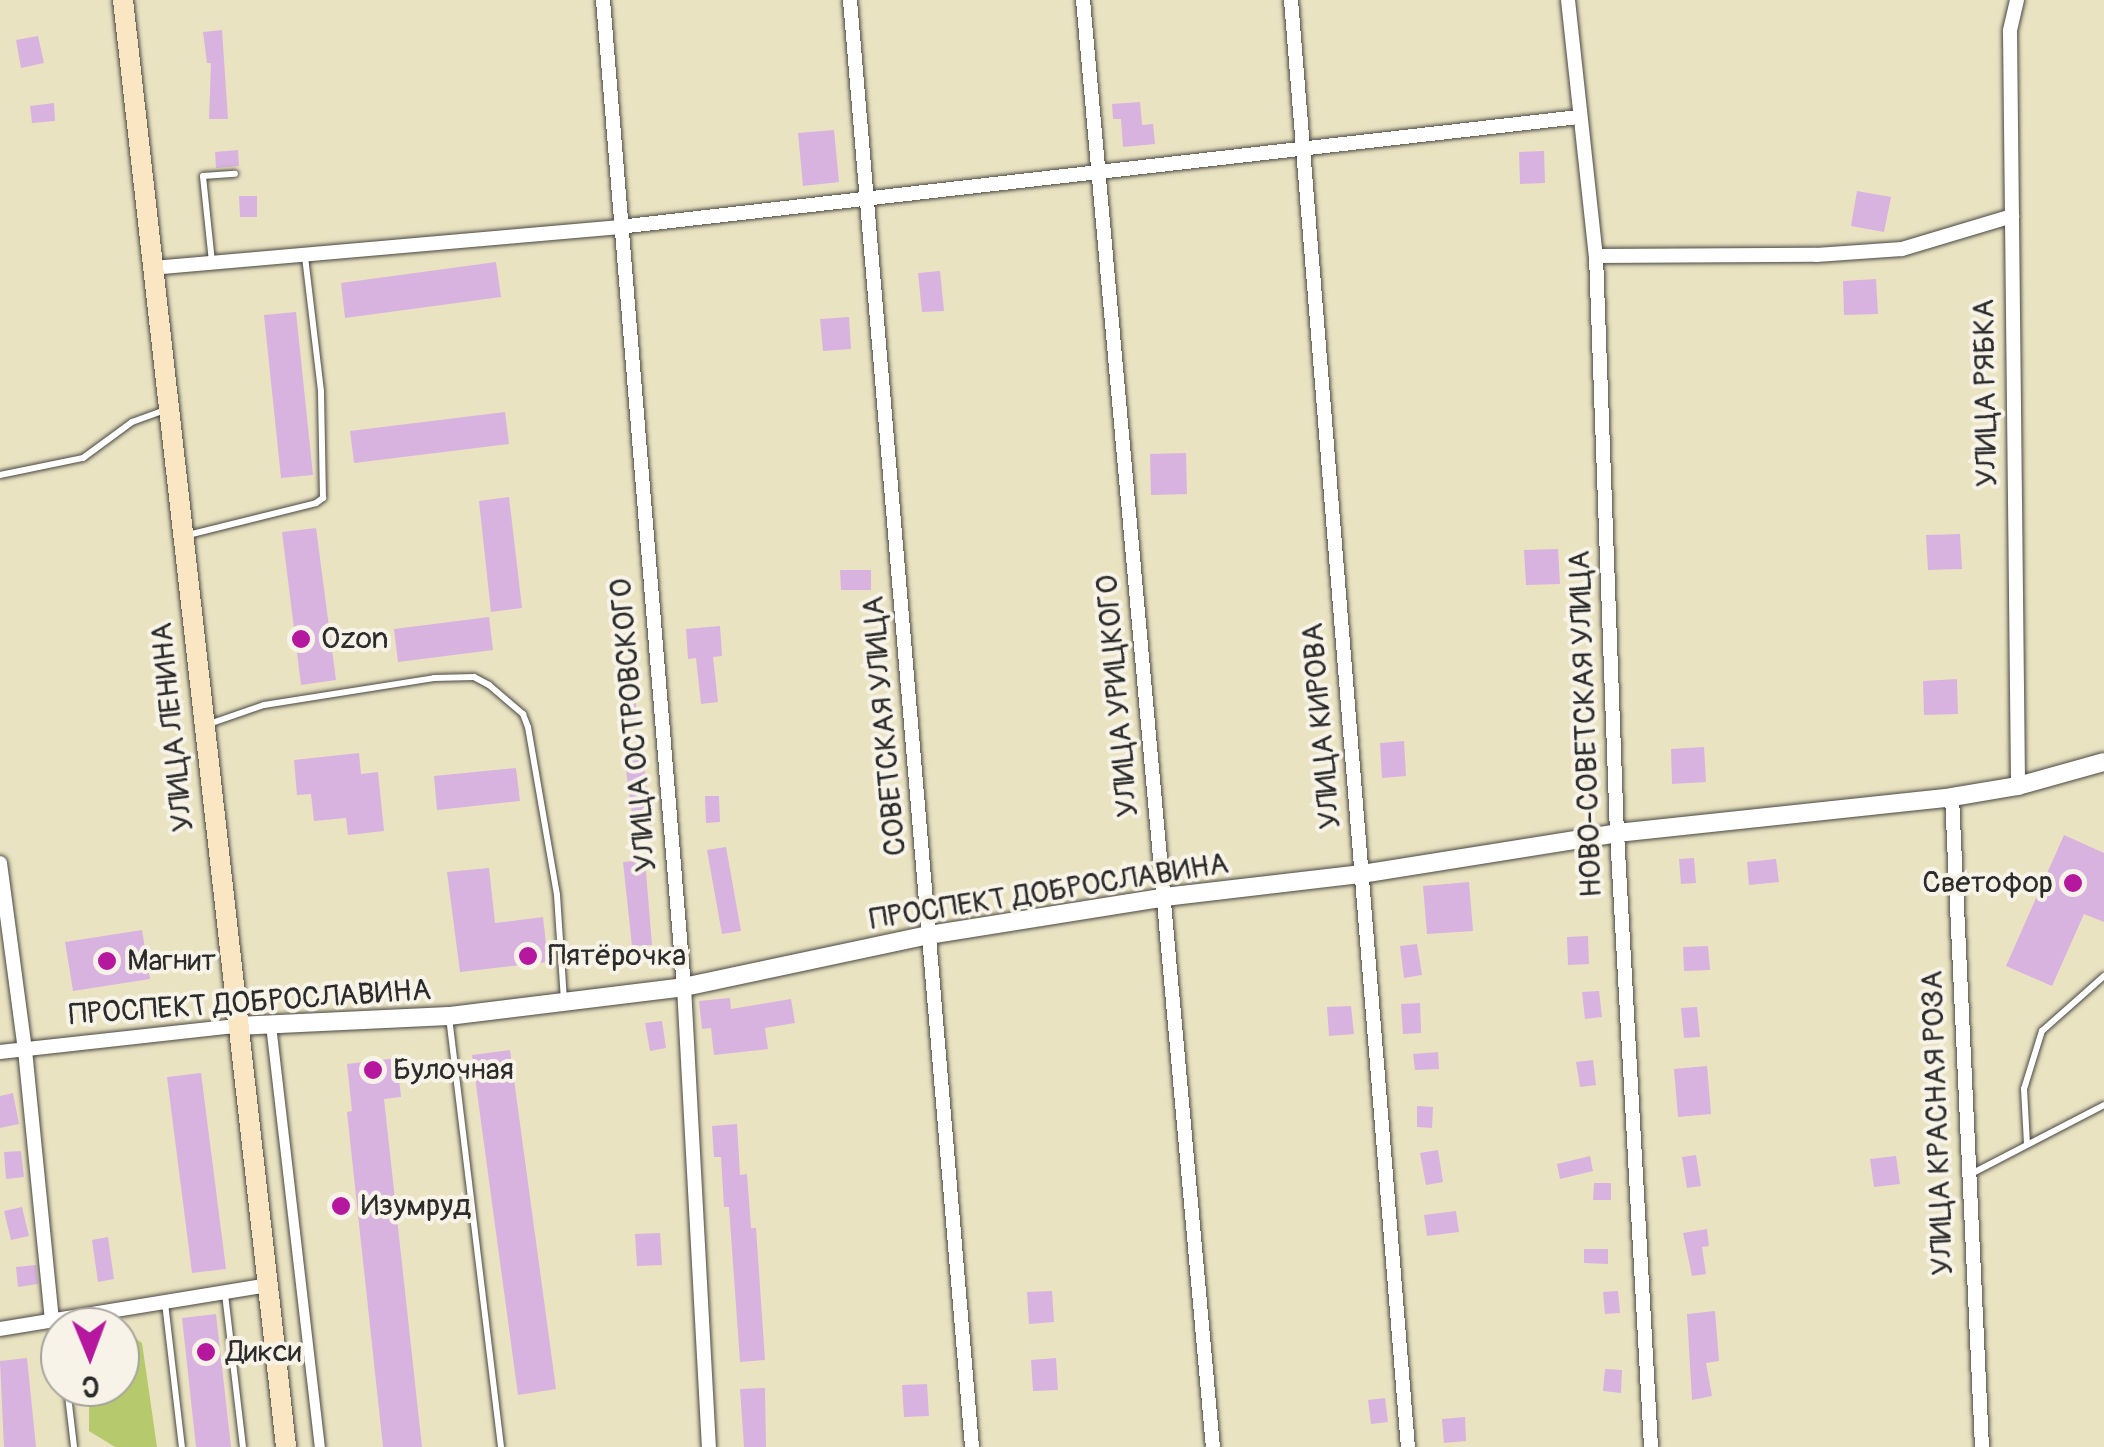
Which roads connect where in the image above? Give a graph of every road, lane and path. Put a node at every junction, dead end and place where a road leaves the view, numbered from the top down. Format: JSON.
{"nodes":[{"id":1,"x":124,"y":0,"type":"edge"},
{"id":2,"x":602,"y":0,"type":"edge"},
{"id":3,"x":850,"y":0,"type":"edge"},
{"id":4,"x":1084,"y":0,"type":"edge"},
{"id":5,"x":1291,"y":0,"type":"edge"},
{"id":6,"x":1568,"y":0,"type":"edge"},
{"id":7,"x":2017,"y":0,"type":"edge"},
{"id":8,"x":1578,"y":117,"type":"junction"},
{"id":9,"x":1302,"y":149,"type":"junction"},
{"id":10,"x":1096,"y":172,"type":"junction"},
{"id":11,"x":235,"y":174,"type":"dead end"},
{"id":12,"x":870,"y":198,"type":"junction"},
{"id":13,"x":2012,"y":216,"type":"junction"},
{"id":14,"x":619,"y":227,"type":"junction"},
{"id":15,"x":305,"y":255,"type":"junction"},
{"id":16,"x":1596,"y":256,"type":"junction"},
{"id":17,"x":212,"y":263,"type":"junction"},
{"id":18,"x":152,"y":268,"type":"junction"},
{"id":19,"x":168,"y":409,"type":"junction"},
{"id":20,"x":0,"y":475,"type":"edge"},
{"id":21,"x":182,"y":537,"type":"junction"},
{"id":22,"x":203,"y":726,"type":"junction"},
{"id":23,"x":2104,"y":762,"type":"edge"},
{"id":24,"x":2018,"y":786,"type":"junction"},
{"id":25,"x":1952,"y":797,"type":"junction"},
{"id":26,"x":1617,"y":832,"type":"junction"},
{"id":27,"x":0,"y":863,"type":"edge"},
{"id":28,"x":1362,"y":874,"type":"junction"},
{"id":29,"x":1164,"y":897,"type":"junction"},
{"id":30,"x":929,"y":936,"type":"junction"},
{"id":31,"x":2104,"y":976,"type":"edge"},
{"id":32,"x":684,"y":987,"type":"junction"},
{"id":33,"x":564,"y":1003,"type":"junction"},
{"id":34,"x":449,"y":1016,"type":"junction"},
{"id":35,"x":272,"y":1025,"type":"junction"},
{"id":36,"x":237,"y":1026,"type":"junction"},
{"id":37,"x":25,"y":1050,"type":"junction"},
{"id":38,"x":0,"y":1052,"type":"edge"},
{"id":39,"x":2104,"y":1105,"type":"edge"},
{"id":40,"x":2026,"y":1144,"type":"junction"},
{"id":41,"x":1968,"y":1176,"type":"junction"},
{"id":42,"x":268,"y":1286,"type":"junction"},
{"id":43,"x":225,"y":1292,"type":"junction"},
{"id":44,"x":165,"y":1302,"type":"junction"},
{"id":45,"x":51,"y":1307,"type":"edge"},
{"id":46,"x":134,"y":1307,"type":"edge"},
{"id":47,"x":40,"y":1322,"type":"edge"},
{"id":48,"x":0,"y":1329,"type":"edge"},
{"id":49,"x":69,"y":1407,"type":"edge"},
{"id":50,"x":74,"y":1447,"type":"edge"},
{"id":51,"x":182,"y":1447,"type":"edge"},
{"id":52,"x":243,"y":1447,"type":"edge"},
{"id":53,"x":286,"y":1447,"type":"edge"},
{"id":54,"x":320,"y":1447,"type":"edge"},
{"id":55,"x":501,"y":1447,"type":"edge"},
{"id":56,"x":709,"y":1447,"type":"edge"},
{"id":57,"x":972,"y":1447,"type":"edge"},
{"id":58,"x":1213,"y":1447,"type":"edge"},
{"id":59,"x":1408,"y":1447,"type":"edge"},
{"id":60,"x":1651,"y":1447,"type":"edge"},
{"id":61,"x":1982,"y":1447,"type":"edge"}],
"edges":[{"from":1,"to":18,"type":"main road","name":"УЛИЦА ЛЕНИНА"},
{"from":2,"to":14,"type":"street","name":"УЛИЦА ОСТРОВСКОГО"},
{"from":3,"to":12,"type":"street","name":"СОВЕТСКАЯ УЛИЦА"},
{"from":4,"to":10,"type":"street","name":"УЛИЦА УРИЦКОГО"},
{"from":5,"to":9,"type":"street","name":"УЛИЦА КИРОВА"},
{"from":6,"to":8,"type":"street","name":"НОВО-СОВЕТСКАЯ УЛИЦА"},
{"from":7,"to":13,"type":"street","name":"УЛИЦА РЯБКА"},
{"from":8,"to":9,"type":"street"},
{"from":8,"to":16,"type":"street","name":"НОВО-СОВЕТСКАЯ УЛИЦА"},
{"from":9,"to":10,"type":"street"},
{"from":9,"to":28,"type":"street","name":"УЛИЦА КИРОВА"},
{"from":10,"to":12,"type":"street"},
{"from":10,"to":29,"type":"street","name":"УЛИЦА УРИЦКОГО"},
{"from":11,"to":17,"type":"lane"},
{"from":12,"to":14,"type":"street"},
{"from":12,"to":30,"type":"street","name":"СОВЕТСКАЯ УЛИЦА"},
{"from":13,"to":16,"type":"street"},
{"from":13,"to":24,"type":"street","name":"УЛИЦА РЯБКА"},
{"from":14,"to":15,"type":"street"},
{"from":14,"to":32,"type":"street","name":"УЛИЦА ОСТРОВСКОГО"},
{"from":15,"to":17,"type":"street"},
{"from":15,"to":21,"type":"lane"},
{"from":16,"to":26,"type":"street","name":"НОВО-СОВЕТСКАЯ УЛИЦА"},
{"from":17,"to":18,"type":"street"},
{"from":18,"to":19,"type":"main road","name":"УЛИЦА ЛЕНИНА"},
{"from":19,"to":20,"type":"lane"},
{"from":19,"to":21,"type":"main road","name":"УЛИЦА ЛЕНИНА"},
{"from":21,"to":22,"type":"main road","name":"УЛИЦА ЛЕНИНА"},
{"from":22,"to":33,"type":"lane"},
{"from":22,"to":36,"type":"main road","name":"УЛИЦА ЛЕНИНА"},
{"from":23,"to":24,"type":"street","name":"ПРОСПЕКТ ДОБРОСЛАВИНА"},
{"from":24,"to":25,"type":"street","name":"ПРОСПЕКТ ДОБРОСЛАВИНА"},
{"from":25,"to":26,"type":"street","name":"ПРОСПЕКТ ДОБРОСЛАВИНА"},
{"from":25,"to":41,"type":"street","name":"УЛИЦА КРАСНАЯ РОЗА"},
{"from":26,"to":28,"type":"street","name":"ПРОСПЕКТ ДОБРОСЛАВИНА"},
{"from":26,"to":60,"type":"street","name":"НОВО-СОВЕТСКАЯ УЛИЦА"},
{"from":27,"to":37,"type":"street"},
{"from":28,"to":29,"type":"street","name":"ПРОСПЕКТ ДОБРОСЛАВИНА"},
{"from":28,"to":59,"type":"street","name":"УЛИЦА КИРОВА"},
{"from":29,"to":30,"type":"street","name":"ПРОСПЕКТ ДОБРОСЛАВИНА"},
{"from":29,"to":58,"type":"street","name":"УЛИЦА УРИЦКОГО"},
{"from":30,"to":32,"type":"street","name":"ПРОСПЕКТ ДОБРОСЛАВИНА"},
{"from":30,"to":57,"type":"street","name":"СОВЕТСКАЯ УЛИЦА"},
{"from":31,"to":40,"type":"lane"},
{"from":32,"to":33,"type":"street","name":"ПРОСПЕКТ ДОБРОСЛАВИНА"},
{"from":32,"to":56,"type":"street","name":"УЛИЦА ОСТРОВСКОГО"},
{"from":33,"to":34,"type":"street","name":"ПРОСПЕКТ ДОБРОСЛАВИНА"},
{"from":34,"to":35,"type":"street","name":"ПРОСПЕКТ ДОБРОСЛАВИНА"},
{"from":34,"to":55,"type":"lane"},
{"from":35,"to":36,"type":"street","name":"ПРОСПЕКТ ДОБРОСЛАВИНА"},
{"from":35,"to":54,"type":"street"},
{"from":36,"to":37,"type":"street","name":"ПРОСПЕКТ ДОБРОСЛАВИНА"},
{"from":36,"to":42,"type":"main road","name":"УЛИЦА ЛЕНИНА"},
{"from":37,"to":38,"type":"street","name":"ПРОСПЕКТ ДОБРОСЛАВИНА"},
{"from":37,"to":45,"type":"street"},
{"from":39,"to":40,"type":"lane"},
{"from":40,"to":41,"type":"lane"},
{"from":41,"to":61,"type":"street","name":"УЛИЦА КРАСНАЯ РОЗА"},
{"from":42,"to":43,"type":"street"},
{"from":42,"to":53,"type":"main road","name":"УЛИЦА ЛЕНИНА"},
{"from":43,"to":44,"type":"street"},
{"from":43,"to":52,"type":"lane"},
{"from":44,"to":46,"type":"street"},
{"from":44,"to":51,"type":"lane"},
{"from":47,"to":48,"type":"street"},
{"from":49,"to":50,"type":"lane"}]}
